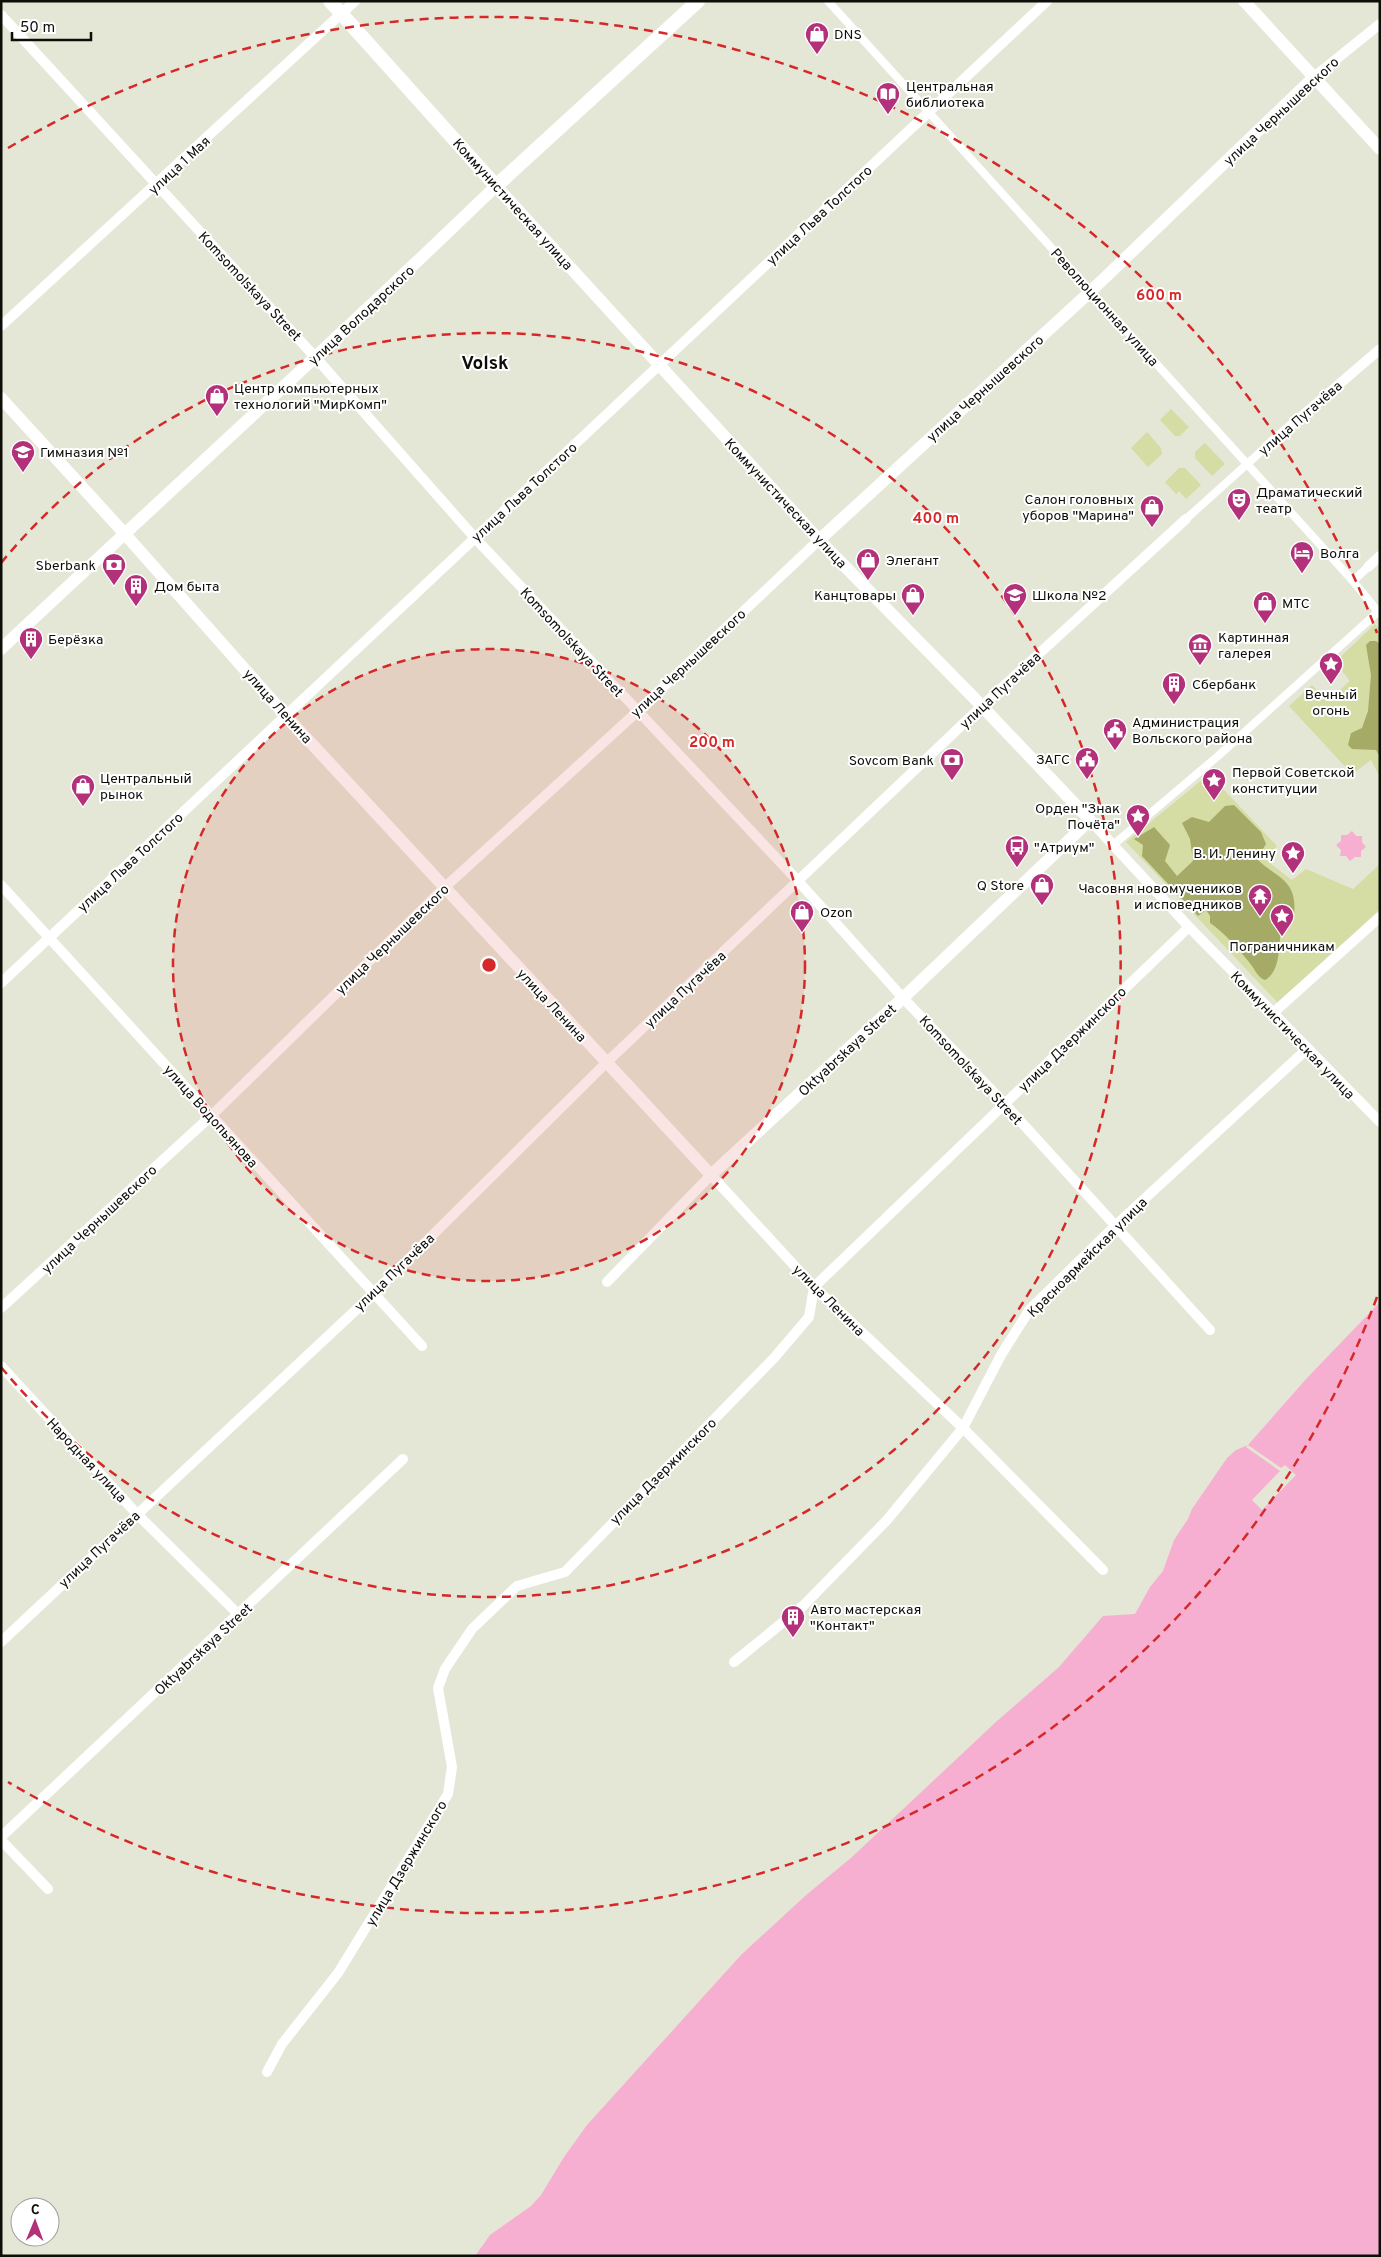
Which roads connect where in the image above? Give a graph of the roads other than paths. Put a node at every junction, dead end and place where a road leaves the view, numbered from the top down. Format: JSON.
{"nodes":[{"id":1,"x":330,"y":1,"type":"edge"},
{"id":2,"x":355,"y":1,"type":"edge"},
{"id":3,"x":698,"y":1,"type":"edge"},
{"id":4,"x":828,"y":1,"type":"edge"},
{"id":5,"x":1047,"y":1,"type":"edge"},
{"id":6,"x":1244,"y":1,"type":"edge"},
{"id":7,"x":342,"y":14,"type":"junction"},
{"id":8,"x":1,"y":15,"type":"edge"},
{"id":9,"x":1380,"y":24,"type":"edge"},
{"id":10,"x":1314,"y":77,"type":"junction"},
{"id":11,"x":928,"y":114,"type":"junction"},
{"id":12,"x":1380,"y":149,"type":"edge"},
{"id":13,"x":157,"y":185,"type":"junction"},
{"id":14,"x":496,"y":186,"type":"junction"},
{"id":15,"x":1091,"y":291,"type":"junction"},
{"id":16,"x":1,"y":326,"type":"edge"},
{"id":17,"x":1380,"y":349,"type":"edge"},
{"id":18,"x":316,"y":358,"type":"junction"},
{"id":19,"x":659,"y":364,"type":"junction"},
{"id":20,"x":1,"y":398,"type":"edge"},
{"id":21,"x":1266,"y":446,"type":"joint"},
{"id":22,"x":1246,"y":463,"type":"junction"},
{"id":23,"x":1186,"y":519,"type":"joint"},
{"id":24,"x":124,"y":533,"type":"junction"},
{"id":25,"x":475,"y":538,"type":"junction"},
{"id":26,"x":819,"y":540,"type":"junction"},
{"id":27,"x":1380,"y":556,"type":"edge"},
{"id":28,"x":1368,"y":567,"type":"joint"},
{"id":29,"x":1353,"y":580,"type":"junction"},
{"id":30,"x":1379,"y":613,"type":"edge"},
{"id":31,"x":1,"y":649,"type":"edge"},
{"id":32,"x":982,"y":706,"type":"junction"},
{"id":33,"x":638,"y":712,"type":"junction"},
{"id":34,"x":286,"y":716,"type":"junction"},
{"id":35,"x":1090,"y":820,"type":"junction"},
{"id":36,"x":1113,"y":845,"type":"junction"},
{"id":37,"x":799,"y":882,"type":"junction"},
{"id":38,"x":1,"y":885,"type":"edge"},
{"id":39,"x":444,"y":888,"type":"junction"},
{"id":40,"x":1380,"y":917,"type":"edge"},
{"id":41,"x":1188,"y":927,"type":"junction"},
{"id":42,"x":50,"y":938,"type":"junction"},
{"id":43,"x":1,"y":983,"type":"edge"},
{"id":44,"x":903,"y":998,"type":"junction"},
{"id":45,"x":1272,"y":1014,"type":"junction"},
{"id":46,"x":1307,"y":1049,"type":"junction"},
{"id":47,"x":606,"y":1063,"type":"junction"},
{"id":48,"x":1004,"y":1103,"type":"junction"},
{"id":49,"x":211,"y":1116,"type":"junction"},
{"id":50,"x":1380,"y":1122,"type":"edge"},
{"id":51,"x":711,"y":1175,"type":"junction"},
{"id":52,"x":1115,"y":1226,"type":"junction"},
{"id":53,"x":607,"y":1282,"type":"dead end"},
{"id":54,"x":814,"y":1287,"type":"junction"},
{"id":55,"x":372,"y":1294,"type":"junction"},
{"id":56,"x":1,"y":1308,"type":"edge"},
{"id":57,"x":1210,"y":1330,"type":"dead end"},
{"id":58,"x":422,"y":1346,"type":"dead end"},
{"id":59,"x":1,"y":1366,"type":"edge"},
{"id":60,"x":963,"y":1428,"type":"junction"},
{"id":61,"x":404,"y":1459,"type":"dead end"},
{"id":62,"x":137,"y":1514,"type":"junction"},
{"id":63,"x":1103,"y":1570,"type":"dead end"},
{"id":64,"x":239,"y":1615,"type":"junction"},
{"id":65,"x":1,"y":1642,"type":"edge"},
{"id":66,"x":734,"y":1662,"type":"dead end"},
{"id":67,"x":1,"y":1839,"type":"edge"},
{"id":68,"x":48,"y":1888,"type":"dead end"},
{"id":69,"x":267,"y":2072,"type":"dead end"}],
"edges":[{"from":1,"to":7,"type":"main road","name":"Коммунистическая улица"},
{"from":2,"to":7,"type":"street","name":"улица 1 Мая"},
{"from":3,"to":14,"type":"main road","name":"улица Володарского"},
{"from":4,"to":11,"type":"street","name":"Революционная улица"},
{"from":5,"to":11,"type":"street","name":"улица Льва Толстого"},
{"from":6,"to":10,"type":"street"},
{"from":7,"to":13,"type":"street","name":"улица 1 Мая"},
{"from":7,"to":14,"type":"main road","name":"Коммунистическая улица"},
{"from":8,"to":13,"type":"street","name":"Komsomolskaya Street"},
{"from":9,"to":10,"type":"street","name":"улица Чернышевского"},
{"from":10,"to":12,"type":"street"},
{"from":10,"to":15,"type":"street","name":"улица Чернышевского"},
{"from":11,"to":15,"type":"street","name":"Революционная улица"},
{"from":11,"to":19,"type":"street","name":"улица Льва Толстого"},
{"from":13,"to":16,"type":"street","name":"улица 1 Мая"},
{"from":13,"to":18,"type":"street","name":"Komsomolskaya Street"},
{"from":14,"to":18,"type":"street","name":"улица Володарского"},
{"from":14,"to":19,"type":"street","name":"Коммунистическая улица"},
{"from":15,"to":22,"type":"street","name":"Революционная улица"},
{"from":15,"to":26,"type":"street","name":"улица Чернышевского"},
{"from":17,"to":21,"type":"street","name":"улица Пугачёва"},
{"from":18,"to":24,"type":"street","name":"улица Володарского"},
{"from":18,"to":25,"type":"street","name":"Komsomolskaya Street"},
{"from":19,"to":25,"type":"street","name":"улица Льва Толстого"},
{"from":19,"to":26,"type":"street","name":"Коммунистическая улица"},
{"from":20,"to":24,"type":"street","name":"улица Ленина"},
{"from":21,"to":22,"type":"street","name":"улица Пугачёва"},
{"from":22,"to":23,"type":"street","name":"улица Пугачёва"},
{"from":22,"to":29,"type":"street","name":"Революционная улица"},
{"from":23,"to":32,"type":"street","name":"улица Пугачёва"},
{"from":24,"to":31,"type":"street","name":"улица Володарского"},
{"from":24,"to":34,"type":"street","name":"улица Ленина"},
{"from":25,"to":33,"type":"street","name":"Komsomolskaya Street"},
{"from":25,"to":34,"type":"street","name":"улица Льва Толстого"},
{"from":26,"to":32,"type":"street","name":"Коммунистическая улица"},
{"from":26,"to":33,"type":"street","name":"улица Чернышевского"},
{"from":27,"to":28,"type":"street"},
{"from":28,"to":29,"type":"street"},
{"from":29,"to":30,"type":"street","name":"Революционная улица"},
{"from":30,"to":36,"type":"street"},
{"from":32,"to":35,"type":"street","name":"Коммунистическая улица"},
{"from":32,"to":37,"type":"street","name":"улица Пугачёва"},
{"from":33,"to":37,"type":"street","name":"Komsomolskaya Street"},
{"from":33,"to":39,"type":"street","name":"улица Чернышевского"},
{"from":34,"to":39,"type":"street","name":"улица Ленина"},
{"from":34,"to":42,"type":"street","name":"улица Льва Толстого"},
{"from":35,"to":36,"type":"street","name":"Коммунистическая улица"},
{"from":35,"to":44,"type":"street","name":"Oktyabrskaya Street"},
{"from":36,"to":41,"type":"street","name":"Коммунистическая улица"},
{"from":37,"to":44,"type":"street","name":"Komsomolskaya Street"},
{"from":37,"to":47,"type":"street","name":"улица Пугачёва"},
{"from":38,"to":42,"type":"street","name":"улица Водопьянова"},
{"from":39,"to":47,"type":"street","name":"улица Ленина"},
{"from":39,"to":49,"type":"street","name":"улица Чернышевского"},
{"from":40,"to":45,"type":"street"},
{"from":41,"to":45,"type":"street","name":"Коммунистическая улица"},
{"from":41,"to":48,"type":"street","name":"улица Дзержинского"},
{"from":42,"to":43,"type":"street","name":"улица Льва Толстого"},
{"from":42,"to":49,"type":"street","name":"улица Водопьянова"},
{"from":44,"to":48,"type":"street","name":"Komsomolskaya Street"},
{"from":44,"to":51,"type":"street","name":"Oktyabrskaya Street"},
{"from":45,"to":46,"type":"street","name":"Коммунистическая улица"},
{"from":46,"to":50,"type":"street","name":"Коммунистическая улица"},
{"from":46,"to":52,"type":"street","name":"Красноармейская улица"},
{"from":47,"to":51,"type":"street","name":"улица Ленина"},
{"from":47,"to":55,"type":"street","name":"улица Пугачёва"},
{"from":48,"to":52,"type":"street","name":"Komsomolskaya Street"},
{"from":48,"to":54,"type":"street","name":"улица Дзержинского"},
{"from":49,"to":55,"type":"street","name":"улица Водопьянова"},
{"from":49,"to":56,"type":"street","name":"улица Чернышевского"},
{"from":51,"to":53,"type":"street","name":"Oktyabrskaya Street"},
{"from":51,"to":54,"type":"street","name":"улица Ленина"},
{"from":52,"to":57,"type":"street","name":"Komsomolskaya Street"},
{"from":52,"to":60,"type":"street","name":"Красноармейская улица"},
{"from":54,"to":60,"type":"street","name":"улица Ленина"},
{"from":54,"to":69,"type":"street","name":"улица Дзержинского"},
{"from":55,"to":58,"type":"street","name":"улица Водопьянова"},
{"from":55,"to":62,"type":"street","name":"улица Пугачёва"},
{"from":59,"to":62,"type":"street","name":"Народная улица"},
{"from":60,"to":63,"type":"street","name":"улица Ленина"},
{"from":60,"to":66,"type":"street","name":"Красноармейская улица"},
{"from":61,"to":64,"type":"street","name":"Oktyabrskaya Street"},
{"from":62,"to":64,"type":"street","name":"Народная улица"},
{"from":62,"to":65,"type":"street","name":"улица Пугачёва"},
{"from":64,"to":67,"type":"street","name":"Oktyabrskaya Street"},
{"from":67,"to":68,"type":"street"}]}
